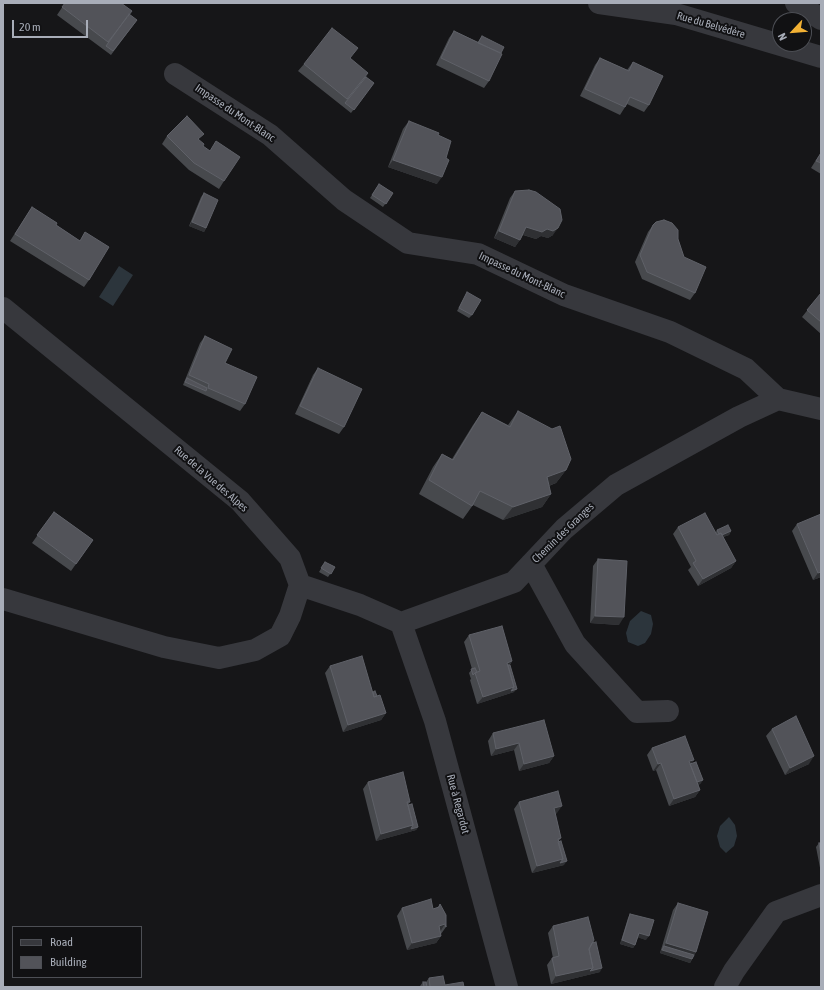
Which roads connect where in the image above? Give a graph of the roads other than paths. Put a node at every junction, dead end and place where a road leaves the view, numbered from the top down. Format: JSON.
{"nodes":[{"id":1,"x":599,"y":3,"type":"edge"},
{"id":2,"x":796,"y":3,"type":"edge"},
{"id":3,"x":821,"y":19,"type":"edge"},
{"id":4,"x":821,"y":57,"type":"edge"},
{"id":5,"x":175,"y":74,"type":"dead end"},
{"id":6,"x":3,"y":308,"type":"edge"},
{"id":7,"x":778,"y":399,"type":"junction"},
{"id":8,"x":821,"y":409,"type":"edge"},
{"id":9,"x":531,"y":564,"type":"junction"},
{"id":10,"x":300,"y":585,"type":"junction"},
{"id":11,"x":3,"y":599,"type":"edge"},
{"id":12,"x":401,"y":623,"type":"junction"},
{"id":13,"x":668,"y":711,"type":"dead end"},
{"id":14,"x":821,"y":894,"type":"edge"},
{"id":15,"x":507,"y":987,"type":"edge"},
{"id":16,"x":725,"y":987,"type":"edge"}],
"edges":[{"from":1,"to":4,"type":"street","name":"Rue du Belvédère"},
{"from":2,"to":3,"type":"street"},
{"from":5,"to":7,"type":"street","name":"Impasse du Mont-Blanc"},
{"from":6,"to":10,"type":"street","name":"Rue de la Vue des Alpes"},
{"from":7,"to":8,"type":"street"},
{"from":7,"to":9,"type":"street","name":"Chemin des Granges"},
{"from":9,"to":12,"type":"street","name":"Chemin des Granges"},
{"from":9,"to":13,"type":"street"},
{"from":10,"to":11,"type":"street"},
{"from":10,"to":12,"type":"street"},
{"from":12,"to":15,"type":"street","name":"Rue à Regardot"},
{"from":14,"to":16,"type":"street"}]}
